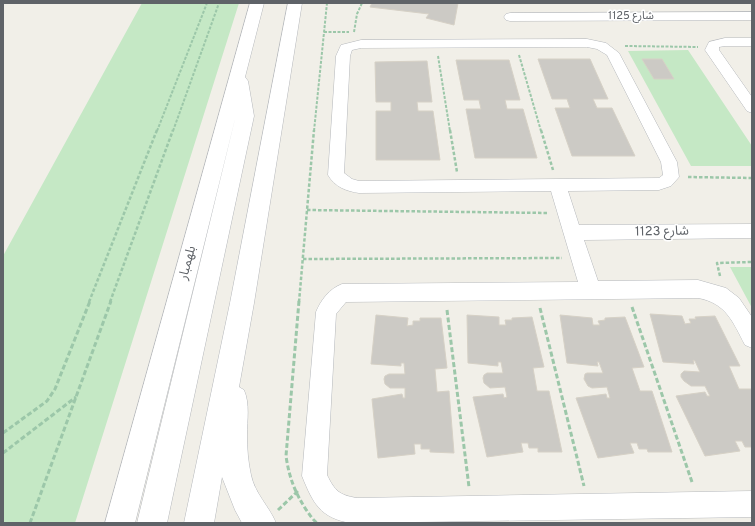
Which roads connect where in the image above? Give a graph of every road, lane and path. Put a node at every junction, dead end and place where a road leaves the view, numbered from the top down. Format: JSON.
{"nodes":[{"id":1,"x":207,"y":3,"type":"edge"},
{"id":2,"x":219,"y":3,"type":"edge"},
{"id":3,"x":257,"y":3,"type":"edge"},
{"id":4,"x":295,"y":3,"type":"edge"},
{"id":5,"x":327,"y":3,"type":"edge"},
{"id":6,"x":362,"y":3,"type":"edge"},
{"id":7,"x":744,"y":3,"type":"edge"},
{"id":8,"x":752,"y":12,"type":"edge"},
{"id":9,"x":752,"y":16,"type":"edge"},
{"id":10,"x":354,"y":32,"type":"dead end"},
{"id":11,"x":752,"y":42,"type":"edge"},
{"id":12,"x":436,"y":44,"type":"junction"},
{"id":13,"x":516,"y":44,"type":"junction"},
{"id":14,"x":601,"y":46,"type":"junction"},
{"id":15,"x":712,"y":47,"type":"junction"},
{"id":16,"x":239,"y":72,"type":"junction"},
{"id":17,"x":752,"y":108,"type":"edge"},
{"id":18,"x":671,"y":177,"type":"junction"},
{"id":19,"x":752,"y":178,"type":"edge"},
{"id":20,"x":558,"y":185,"type":"junction"},
{"id":21,"x":460,"y":186,"type":"junction"},
{"id":22,"x":307,"y":210,"type":"junction"},
{"id":23,"x":566,"y":213,"type":"junction"},
{"id":24,"x":752,"y":231,"type":"edge"},
{"id":25,"x":573,"y":233,"type":"junction"},
{"id":26,"x":580,"y":258,"type":"junction"},
{"id":27,"x":303,"y":259,"type":"junction"},
{"id":28,"x":752,"y":262,"type":"edge"},
{"id":29,"x":717,"y":263,"type":"dead end"},
{"id":30,"x":536,"y":290,"type":"junction"},
{"id":31,"x":591,"y":290,"type":"junction"},
{"id":32,"x":626,"y":290,"type":"junction"},
{"id":33,"x":445,"y":291,"type":"junction"},
{"id":34,"x":242,"y":303,"type":"junction"},
{"id":35,"x":752,"y":338,"type":"edge"},
{"id":36,"x":76,"y":397,"type":"junction"},
{"id":37,"x":3,"y":433,"type":"edge"},
{"id":38,"x":3,"y":453,"type":"edge"},
{"id":39,"x":752,"y":504,"type":"edge"},
{"id":40,"x":700,"y":505,"type":"junction"},
{"id":41,"x":590,"y":507,"type":"junction"},
{"id":42,"x":471,"y":509,"type":"junction"},
{"id":43,"x":30,"y":523,"type":"edge"},
{"id":44,"x":120,"y":523,"type":"edge"},
{"id":45,"x":152,"y":523,"type":"edge"},
{"id":46,"x":199,"y":523,"type":"edge"},
{"id":47,"x":261,"y":523,"type":"edge"},
{"id":48,"x":318,"y":523,"type":"edge"}],
"edges":[{"from":1,"to":37,"type":"path"},
{"from":2,"to":36,"type":"path"},
{"from":3,"to":16,"type":"street","name":"بلهمبار"},
{"from":4,"to":34,"type":"street"},
{"from":5,"to":22,"type":"path"},
{"from":6,"to":10,"type":"path"},
{"from":7,"to":8,"type":"street"},
{"from":9,"to":13,"type":"street","name":"شارع 1125"},
{"from":11,"to":15,"type":"street"},
{"from":12,"to":13,"type":"street"},
{"from":12,"to":21,"type":"path"},
{"from":12,"to":21,"type":"street"},
{"from":13,"to":14,"type":"street"},
{"from":13,"to":20,"type":"path"},
{"from":14,"to":15,"type":"path"},
{"from":14,"to":18,"type":"street"},
{"from":15,"to":17,"type":"street"},
{"from":16,"to":44,"type":"street","name":"بلهمبار"},
{"from":16,"to":45,"type":"street"},
{"from":18,"to":19,"type":"path"},
{"from":18,"to":20,"type":"street"},
{"from":20,"to":21,"type":"street"},
{"from":20,"to":23,"type":"street"},
{"from":22,"to":23,"type":"path"},
{"from":22,"to":27,"type":"path"},
{"from":23,"to":25,"type":"street"},
{"from":24,"to":25,"type":"street","name":"شارع 1123"},
{"from":25,"to":26,"type":"street"},
{"from":26,"to":27,"type":"path"},
{"from":26,"to":31,"type":"street"},
{"from":27,"to":48,"type":"path"},
{"from":28,"to":29,"type":"path"},
{"from":30,"to":31,"type":"street"},
{"from":30,"to":33,"type":"street"},
{"from":30,"to":41,"type":"path"},
{"from":31,"to":32,"type":"street"},
{"from":32,"to":35,"type":"street"},
{"from":32,"to":40,"type":"path"},
{"from":33,"to":42,"type":"path"},
{"from":33,"to":42,"type":"street"},
{"from":34,"to":46,"type":"street"},
{"from":34,"to":47,"type":"street"},
{"from":36,"to":38,"type":"path"},
{"from":36,"to":43,"type":"path"},
{"from":39,"to":40,"type":"street"},
{"from":40,"to":41,"type":"street"},
{"from":41,"to":42,"type":"street"}]}
